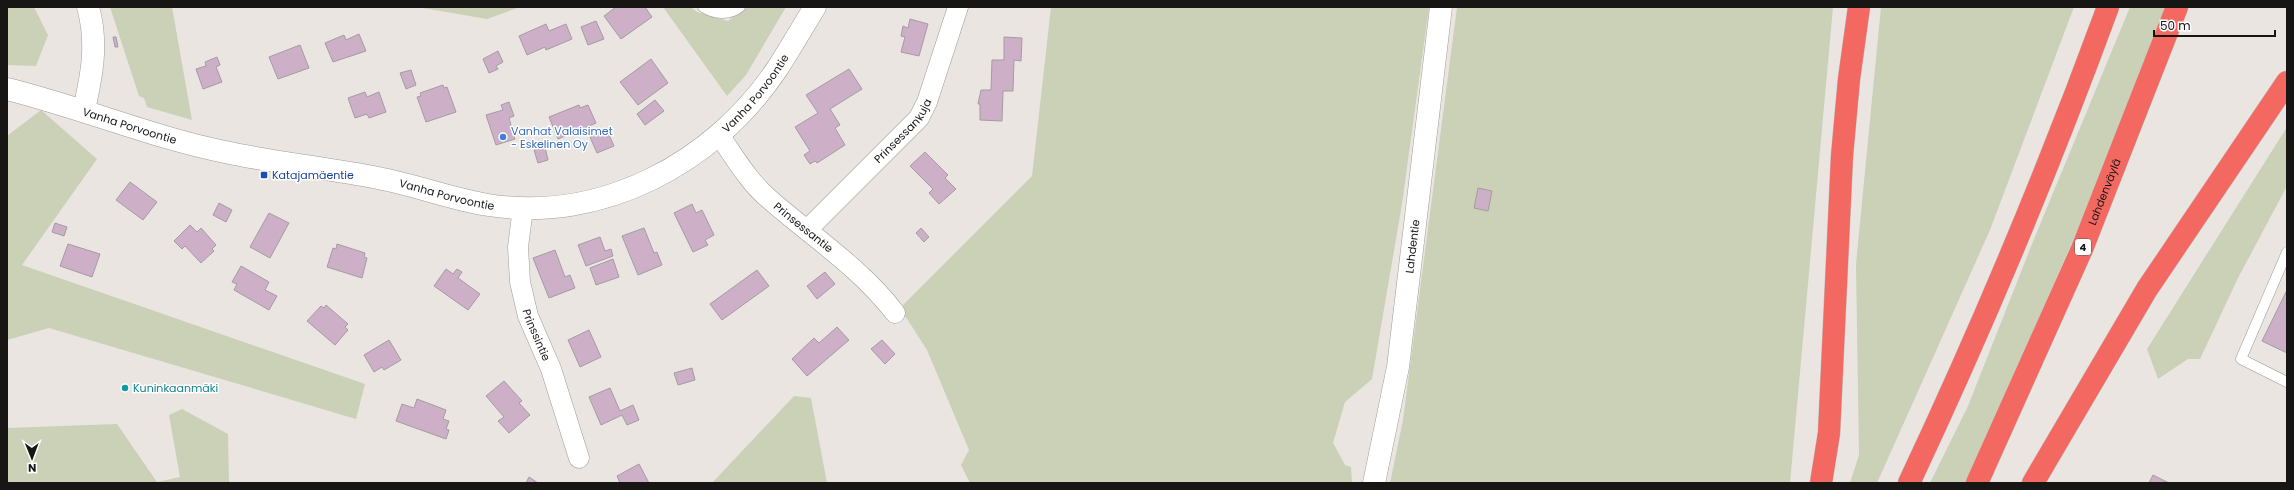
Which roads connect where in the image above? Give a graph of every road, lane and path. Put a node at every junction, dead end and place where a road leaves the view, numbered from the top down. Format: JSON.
{"nodes":[{"id":1,"x":88,"y":7,"type":"edge"},
{"id":2,"x":703,"y":7,"type":"edge"},
{"id":3,"x":740,"y":7,"type":"edge"},
{"id":4,"x":815,"y":7,"type":"edge"},
{"id":5,"x":958,"y":7,"type":"edge"},
{"id":6,"x":1441,"y":7,"type":"edge"},
{"id":7,"x":1859,"y":7,"type":"edge"},
{"id":8,"x":2108,"y":7,"type":"edge"},
{"id":9,"x":2177,"y":7,"type":"edge"},
{"id":10,"x":2287,"y":82,"type":"edge"},
{"id":11,"x":7,"y":89,"type":"edge"},
{"id":12,"x":84,"y":110,"type":"junction"},
{"id":13,"x":719,"y":135,"type":"junction"},
{"id":14,"x":523,"y":208,"type":"junction"},
{"id":15,"x":808,"y":229,"type":"junction"},
{"id":16,"x":2287,"y":252,"type":"edge"},
{"id":17,"x":895,"y":313,"type":"dead end"},
{"id":18,"x":2287,"y":382,"type":"edge"},
{"id":19,"x":579,"y":458,"type":"dead end"},
{"id":20,"x":1374,"y":483,"type":"edge"},
{"id":21,"x":1820,"y":483,"type":"edge"},
{"id":22,"x":1909,"y":483,"type":"edge"},
{"id":23,"x":1977,"y":483,"type":"edge"},
{"id":24,"x":2033,"y":483,"type":"edge"}],
"edges":[{"from":1,"to":12,"type":"street"},
{"from":2,"to":3,"type":"lane"},
{"from":4,"to":13,"type":"street","name":"Vanha Porvoontie"},
{"from":5,"to":15,"type":"street","name":"Prinsessankuja"},
{"from":6,"to":20,"type":"street","name":"Lahdentie"},
{"from":7,"to":21,"type":"highway"},
{"from":8,"to":22,"type":"highway"},
{"from":9,"to":23,"type":"highway","name":"Lahdenväylä","number":"4"},
{"from":10,"to":24,"type":"highway"},
{"from":11,"to":12,"type":"street","name":"Vanha Porvoontie"},
{"from":12,"to":14,"type":"street","name":"Vanha Porvoontie"},
{"from":13,"to":14,"type":"street","name":"Vanha Porvoontie"},
{"from":13,"to":15,"type":"street","name":"Prinsessantie"},
{"from":14,"to":19,"type":"street","name":"Prinssintie"},
{"from":15,"to":17,"type":"street","name":"Prinsessantie"},
{"from":16,"to":18,"type":"lane"}]}
